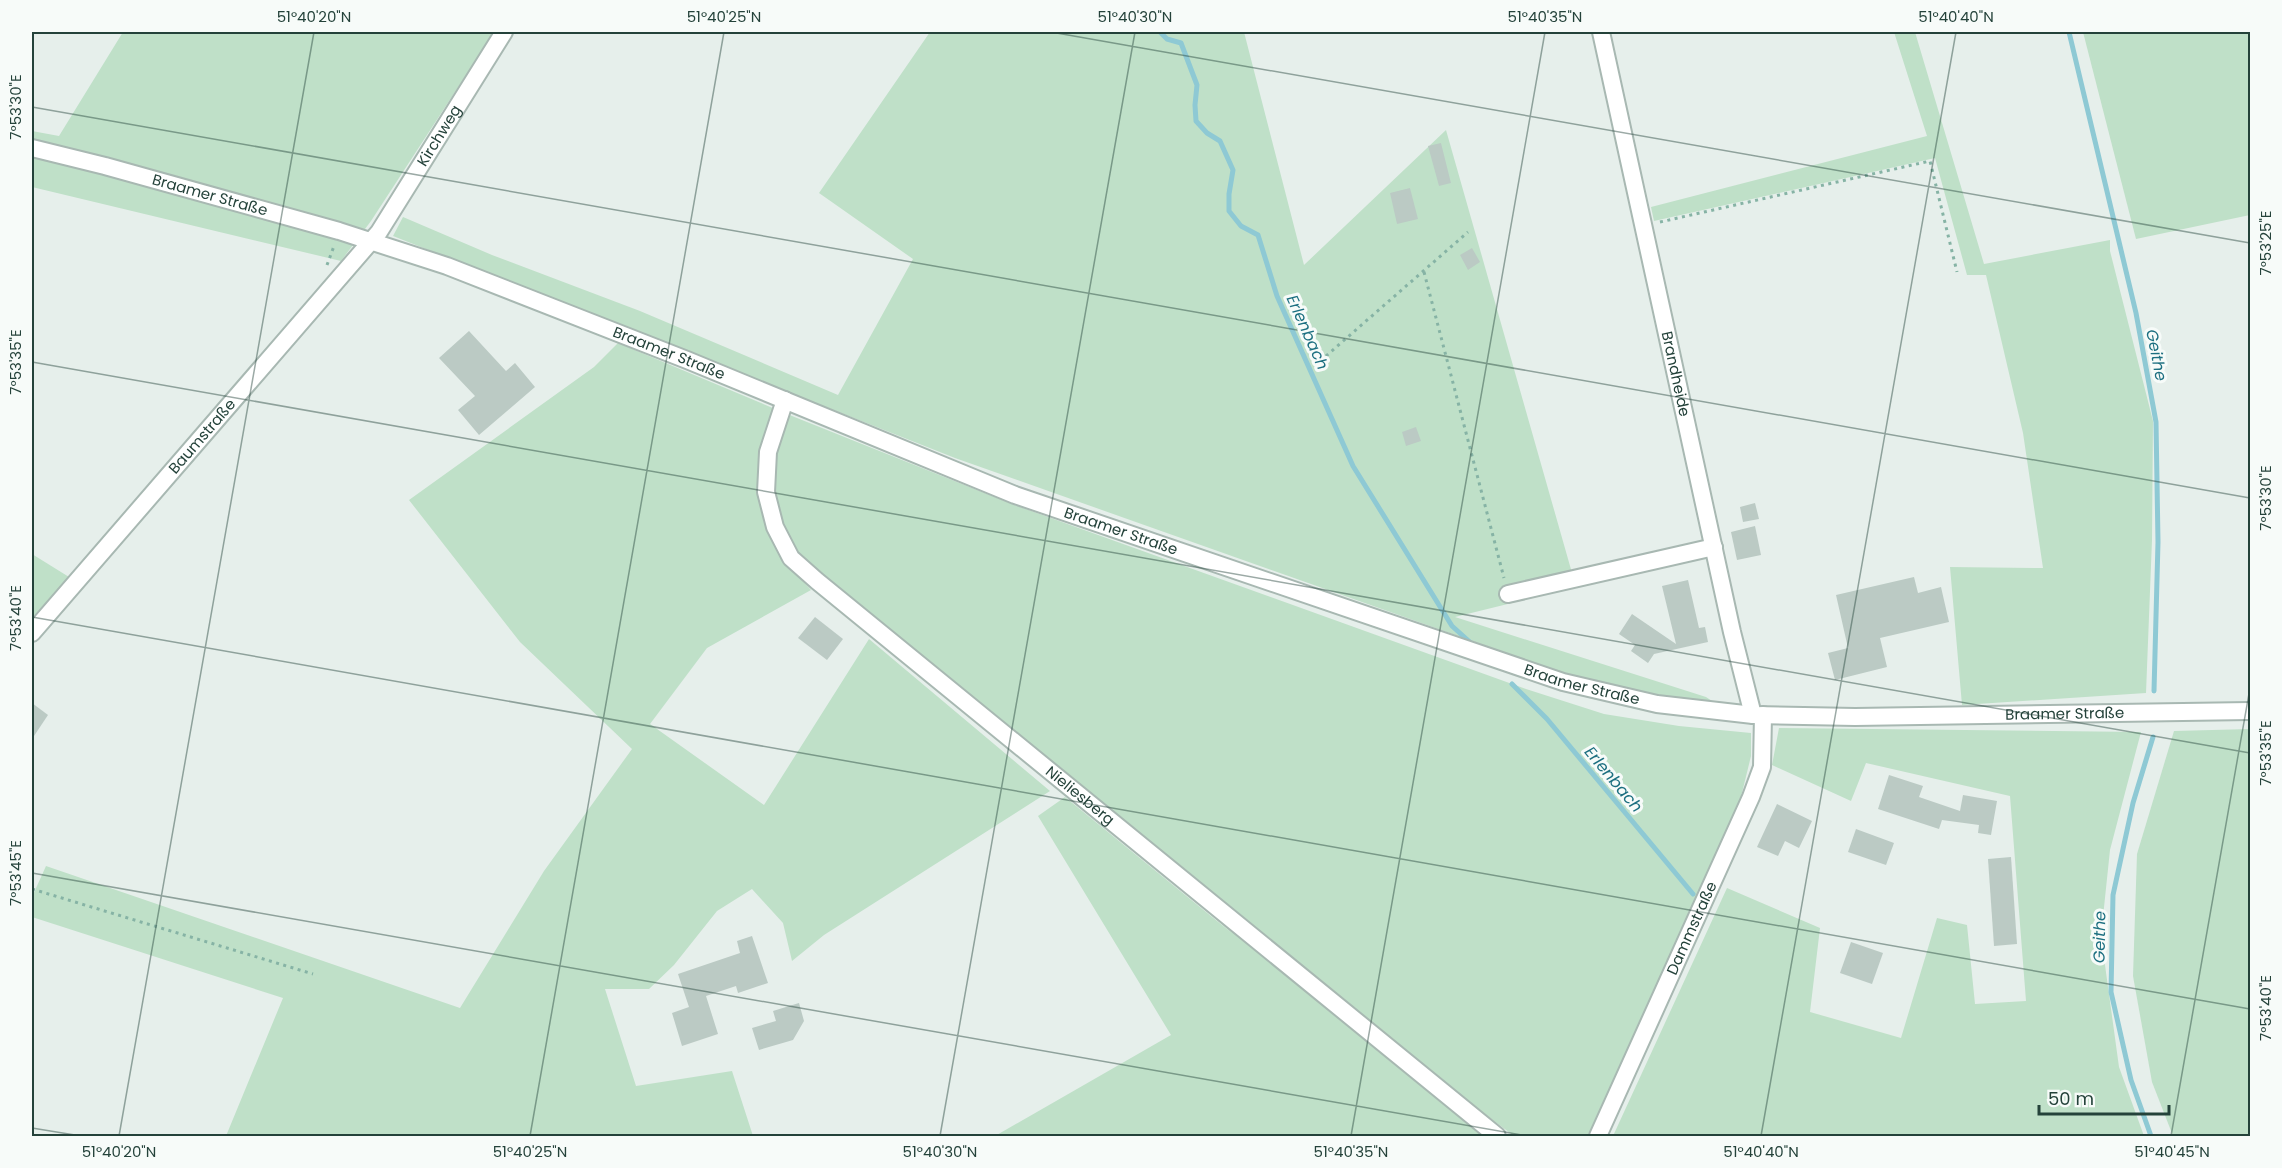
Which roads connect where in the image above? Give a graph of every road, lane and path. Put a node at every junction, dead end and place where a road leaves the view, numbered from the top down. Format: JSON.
{"nodes":[{"id":1,"x":504,"y":32,"type":"edge"},
{"id":2,"x":1601,"y":32,"type":"edge"},
{"id":3,"x":32,"y":148,"type":"edge"},
{"id":4,"x":1644,"y":226,"type":"junction"},
{"id":5,"x":1468,"y":232,"type":"dead end"},
{"id":6,"x":372,"y":241,"type":"junction"},
{"id":7,"x":1424,"y":272,"type":"junction"},
{"id":8,"x":1957,"y":272,"type":"dead end"},
{"id":9,"x":1326,"y":356,"type":"dead end"},
{"id":10,"x":785,"y":400,"type":"junction"},
{"id":11,"x":1714,"y":548,"type":"junction"},
{"id":12,"x":1508,"y":594,"type":"joint"},
{"id":13,"x":32,"y":633,"type":"edge"},
{"id":14,"x":2250,"y":711,"type":"edge"},
{"id":15,"x":1758,"y":715,"type":"junction"},
{"id":16,"x":32,"y":889,"type":"edge"},
{"id":17,"x":313,"y":974,"type":"dead end"},
{"id":18,"x":1497,"y":1137,"type":"edge"},
{"id":19,"x":1598,"y":1137,"type":"edge"}],
"edges":[{"from":1,"to":6,"type":"street","name":"Kirchweg"},
{"from":2,"to":4,"type":"street","name":"Brandheide"},
{"from":3,"to":6,"type":"street","name":"Braamer Straße"},
{"from":4,"to":8,"type":"path"},
{"from":4,"to":11,"type":"street","name":"Brandheide"},
{"from":5,"to":7,"type":"path"},
{"from":6,"to":10,"type":"street","name":"Braamer Straße"},
{"from":6,"to":13,"type":"street","name":"Baumstraße"},
{"from":7,"to":9,"type":"path"},
{"from":7,"to":12,"type":"path"},
{"from":10,"to":15,"type":"street","name":"Braamer Straße"},
{"from":10,"to":18,"type":"street","name":"Nieliesberg"},
{"from":11,"to":12,"type":"street"},
{"from":11,"to":15,"type":"street","name":"Brandheide"},
{"from":14,"to":15,"type":"street","name":"Braamer Straße"},
{"from":15,"to":19,"type":"street","name":"Dammstraße"},
{"from":16,"to":17,"type":"path"}]}
